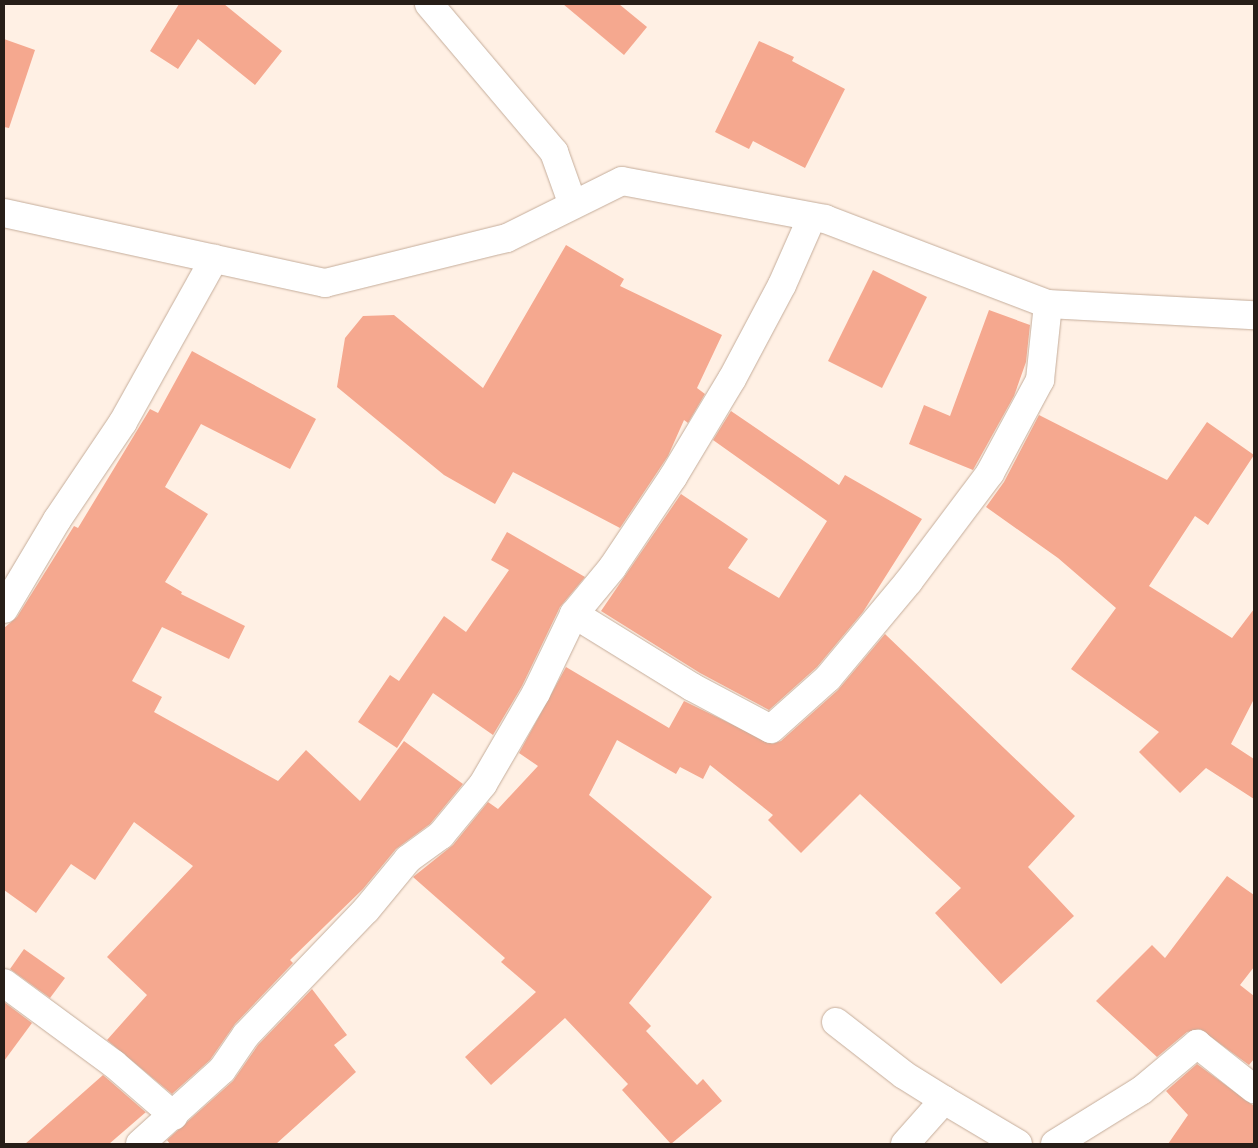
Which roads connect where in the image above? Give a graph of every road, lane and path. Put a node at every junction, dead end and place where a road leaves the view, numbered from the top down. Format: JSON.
{"nodes":[{"id":1,"x":437,"y":6,"type":"edge"},
{"id":2,"x":573,"y":205,"type":"junction"},
{"id":3,"x":4,"y":213,"type":"edge"},
{"id":4,"x":812,"y":217,"type":"junction"},
{"id":5,"x":214,"y":259,"type":"junction"},
{"id":6,"x":1048,"y":304,"type":"junction"},
{"id":7,"x":1254,"y":315,"type":"edge"},
{"id":8,"x":4,"y":609,"type":"edge"},
{"id":9,"x":574,"y":614,"type":"junction"},
{"id":10,"x":4,"y":983,"type":"edge"},
{"id":11,"x":836,"y":1022,"type":"dead end"},
{"id":12,"x":1254,"y":1090,"type":"edge"},
{"id":13,"x":944,"y":1100,"type":"junction"},
{"id":14,"x":174,"y":1116,"type":"junction"},
{"id":15,"x":140,"y":1144,"type":"edge"},
{"id":16,"x":905,"y":1144,"type":"edge"},
{"id":17,"x":1018,"y":1144,"type":"edge"},
{"id":18,"x":1055,"y":1144,"type":"edge"}],
"edges":[{"from":1,"to":2,"type":"street"},
{"from":2,"to":4,"type":"street"},
{"from":2,"to":5,"type":"street"},
{"from":3,"to":5,"type":"street"},
{"from":4,"to":6,"type":"street"},
{"from":4,"to":9,"type":"street"},
{"from":5,"to":8,"type":"street"},
{"from":6,"to":7,"type":"street"},
{"from":6,"to":9,"type":"street"},
{"from":9,"to":14,"type":"street"},
{"from":10,"to":14,"type":"street"},
{"from":11,"to":13,"type":"street"},
{"from":12,"to":18,"type":"street"},
{"from":13,"to":16,"type":"street"},
{"from":13,"to":17,"type":"street"},
{"from":14,"to":15,"type":"street"}]}
